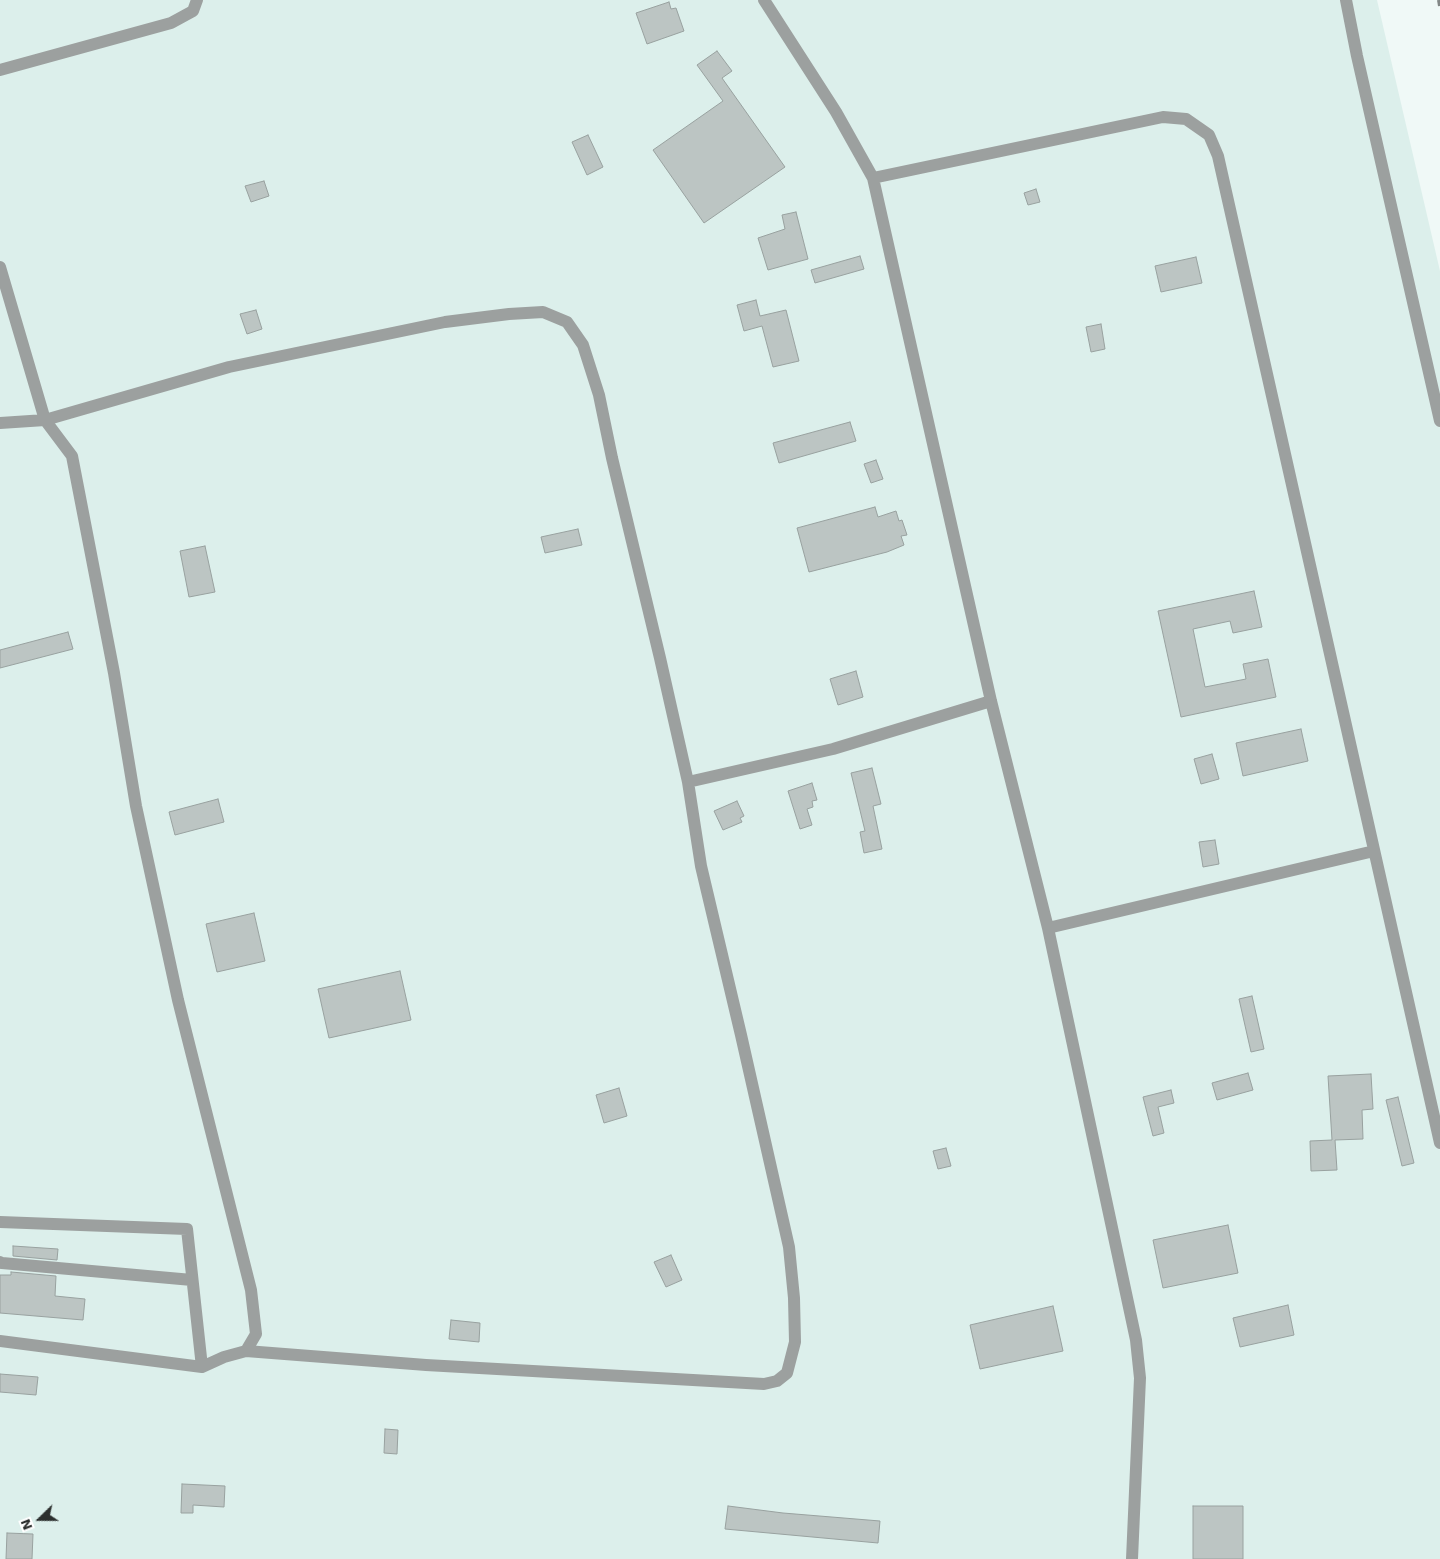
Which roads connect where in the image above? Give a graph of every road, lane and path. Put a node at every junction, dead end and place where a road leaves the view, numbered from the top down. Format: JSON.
{"nodes":[{"id":1,"x":197,"y":0,"type":"edge"},
{"id":2,"x":764,"y":0,"type":"edge"},
{"id":3,"x":1346,"y":0,"type":"edge"},
{"id":4,"x":0,"y":70,"type":"edge"},
{"id":5,"x":873,"y":178,"type":"junction"},
{"id":6,"x":0,"y":267,"type":"edge"},
{"id":7,"x":46,"y":420,"type":"junction"},
{"id":8,"x":1440,"y":421,"type":"edge"},
{"id":9,"x":0,"y":423,"type":"edge"},
{"id":10,"x":991,"y":701,"type":"junction"},
{"id":11,"x":688,"y":782,"type":"junction"},
{"id":12,"x":1374,"y":851,"type":"junction"},
{"id":13,"x":1048,"y":928,"type":"junction"},
{"id":14,"x":1440,"y":1143,"type":"edge"},
{"id":15,"x":0,"y":1222,"type":"edge"},
{"id":16,"x":0,"y":1262,"type":"edge"},
{"id":17,"x":192,"y":1280,"type":"junction"},
{"id":18,"x":0,"y":1342,"type":"edge"},
{"id":19,"x":246,"y":1351,"type":"junction"},
{"id":20,"x":202,"y":1367,"type":"junction"},
{"id":21,"x":1132,"y":1559,"type":"edge"}],
"edges":[{"from":1,"to":4,"type":"street"},
{"from":2,"to":5,"type":"street"},
{"from":3,"to":8,"type":"street"},
{"from":5,"to":10,"type":"street"},
{"from":5,"to":12,"type":"street"},
{"from":6,"to":7,"type":"street"},
{"from":7,"to":9,"type":"street"},
{"from":7,"to":11,"type":"street"},
{"from":7,"to":19,"type":"street"},
{"from":10,"to":11,"type":"street"},
{"from":10,"to":13,"type":"street"},
{"from":11,"to":19,"type":"street"},
{"from":12,"to":13,"type":"street"},
{"from":12,"to":14,"type":"street"},
{"from":13,"to":21,"type":"street"},
{"from":15,"to":17,"type":"street"},
{"from":16,"to":17,"type":"street"},
{"from":17,"to":20,"type":"street"},
{"from":18,"to":20,"type":"street"},
{"from":19,"to":20,"type":"street"}]}
